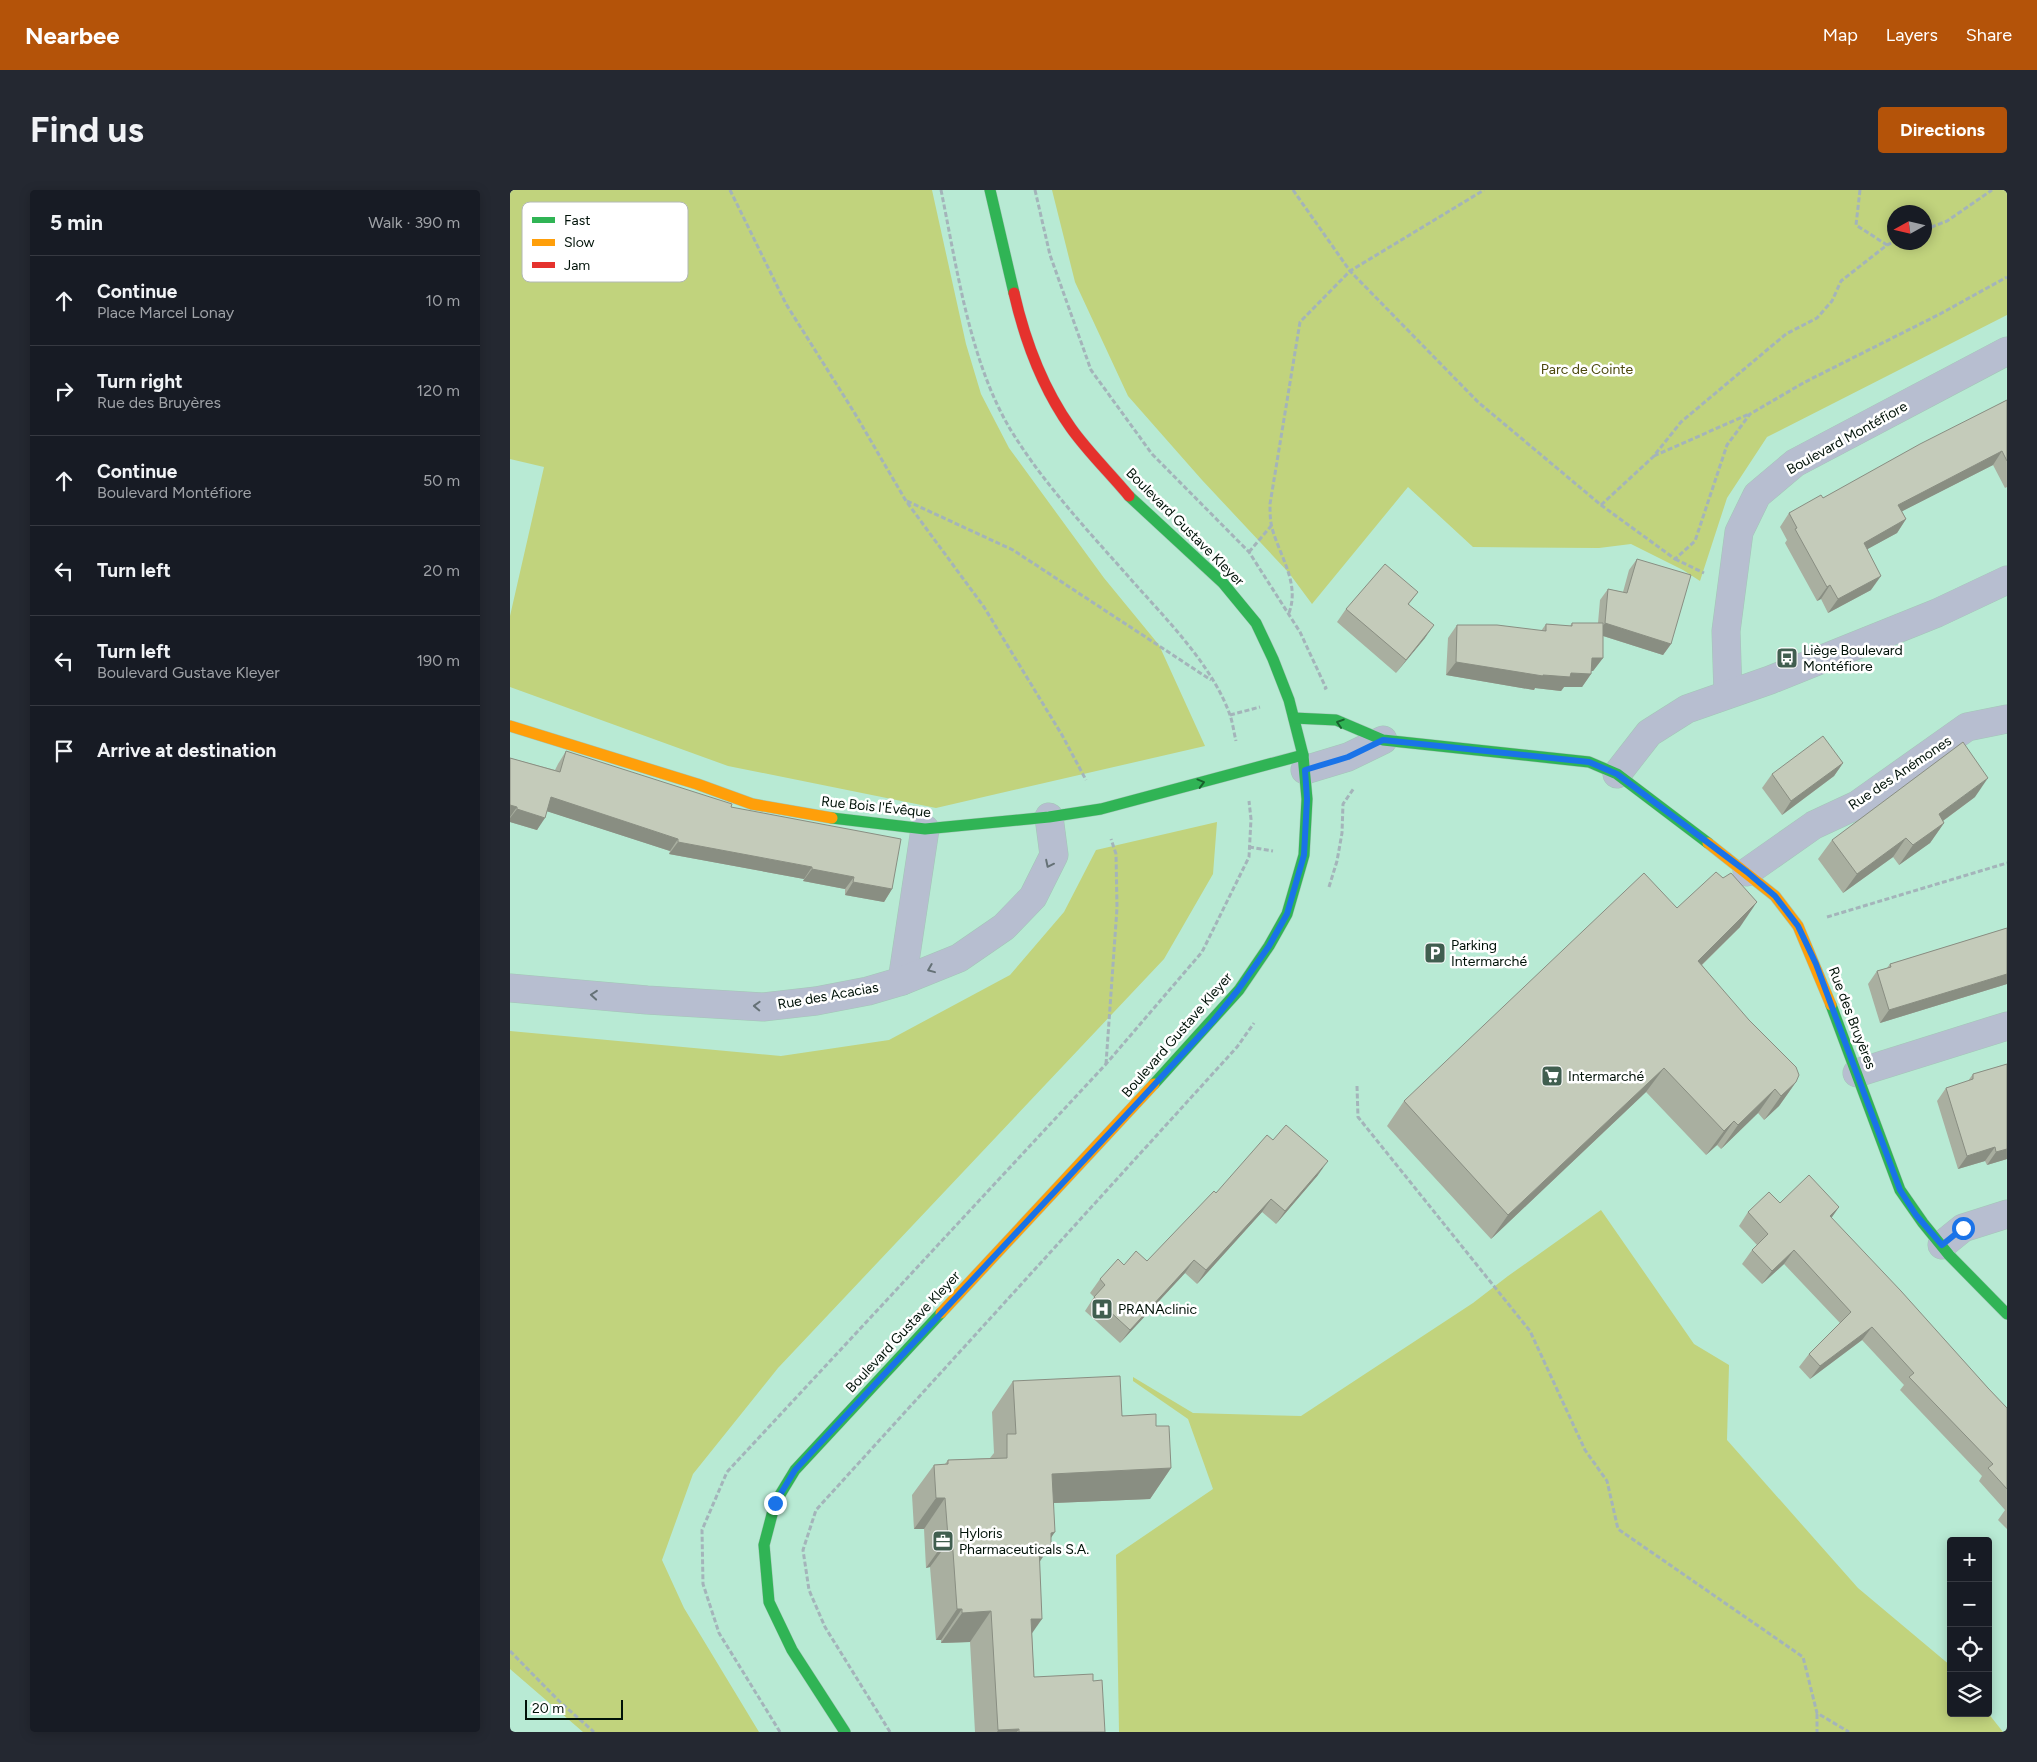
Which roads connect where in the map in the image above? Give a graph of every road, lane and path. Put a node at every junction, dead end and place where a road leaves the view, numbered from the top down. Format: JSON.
{"nodes":[{"id":1,"x":730,"y":190,"type":"edge"},
{"id":2,"x":941,"y":190,"type":"edge"},
{"id":3,"x":990,"y":190,"type":"edge"},
{"id":4,"x":1035,"y":190,"type":"edge"},
{"id":5,"x":1293,"y":190,"type":"edge"},
{"id":6,"x":1484,"y":190,"type":"edge"},
{"id":7,"x":1860,"y":190,"type":"edge"},
{"id":8,"x":1992,"y":190,"type":"edge"},
{"id":9,"x":1932,"y":227,"type":"edge"},
{"id":10,"x":1887,"y":245,"type":"joint"},
{"id":11,"x":1350,"y":271,"type":"junction"},
{"id":12,"x":2007,"y":277,"type":"edge"},
{"id":13,"x":2007,"y":351,"type":"edge"},
{"id":14,"x":1750,"y":414,"type":"junction"},
{"id":15,"x":1653,"y":457,"type":"junction"},
{"id":16,"x":906,"y":501,"type":"junction"},
{"id":17,"x":1601,"y":505,"type":"junction"},
{"id":18,"x":1271,"y":526,"type":"junction"},
{"id":19,"x":2007,"y":580,"type":"edge"},
{"id":20,"x":1289,"y":613,"type":"dead end"},
{"id":21,"x":1213,"y":681,"type":"junction"},
{"id":22,"x":1326,"y":688,"type":"dead end"},
{"id":23,"x":1728,"y":694,"type":"junction"},
{"id":24,"x":1294,"y":718,"type":"junction"},
{"id":25,"x":2007,"y":719,"type":"edge"},
{"id":26,"x":1336,"y":720,"type":"junction"},
{"id":27,"x":510,"y":726,"type":"edge"},
{"id":28,"x":1383,"y":740,"type":"junction"},
{"id":29,"x":1348,"y":757,"type":"junction"},
{"id":30,"x":1304,"y":762,"type":"junction"},
{"id":31,"x":1244,"y":772,"type":"junction"},
{"id":32,"x":1617,"y":774,"type":"junction"},
{"id":33,"x":1101,"y":808,"type":"junction"},
{"id":34,"x":1049,"y":817,"type":"junction"},
{"id":35,"x":925,"y":830,"type":"junction"},
{"id":36,"x":2007,"y":863,"type":"edge"},
{"id":37,"x":1747,"y":872,"type":"junction"},
{"id":38,"x":1328,"y":889,"type":"dead end"},
{"id":39,"x":1798,"y":926,"type":"junction"},
{"id":40,"x":902,"y":980,"type":"junction"},
{"id":41,"x":510,"y":988,"type":"edge"},
{"id":42,"x":1259,"y":1017,"type":"dead end"},
{"id":43,"x":2007,"y":1026,"type":"edge"},
{"id":44,"x":1857,"y":1073,"type":"junction"},
{"id":45,"x":1357,"y":1086,"type":"dead end"},
{"id":46,"x":2007,"y":1214,"type":"edge"},
{"id":47,"x":1942,"y":1245,"type":"junction"},
{"id":48,"x":2007,"y":1314,"type":"edge"},
{"id":49,"x":510,"y":1651,"type":"edge"},
{"id":50,"x":1817,"y":1713,"type":"junction"},
{"id":51,"x":594,"y":1732,"type":"edge"},
{"id":52,"x":845,"y":1732,"type":"edge"},
{"id":53,"x":890,"y":1732,"type":"edge"},
{"id":54,"x":1817,"y":1732,"type":"edge"},
{"id":55,"x":1849,"y":1732,"type":"edge"}],
"edges":[{"from":1,"to":16,"type":"path"},
{"from":2,"to":21,"type":"path"},
{"from":3,"to":24,"type":"street","name":"Boulevard Gustave Kleyer"},
{"from":4,"to":18,"type":"path"},
{"from":5,"to":11,"type":"path"},
{"from":6,"to":11,"type":"path"},
{"from":7,"to":10,"type":"path"},
{"from":8,"to":9,"type":"path"},
{"from":10,"to":15,"type":"path"},
{"from":11,"to":17,"type":"path"},
{"from":11,"to":18,"type":"path"},
{"from":12,"to":14,"type":"path"},
{"from":13,"to":23,"type":"street","name":"Boulevard Montéfiore"},
{"from":14,"to":15,"type":"path"},
{"from":14,"to":17,"type":"path"},
{"from":15,"to":17,"type":"path"},
{"from":16,"to":21,"type":"path"},
{"from":16,"to":33,"type":"path"},
{"from":18,"to":20,"type":"path"},
{"from":19,"to":23,"type":"street"},
{"from":21,"to":31,"type":"path"},
{"from":22,"to":26,"type":"path"},
{"from":23,"to":32,"type":"street"},
{"from":24,"to":26,"type":"street"},
{"from":24,"to":30,"type":"street","name":"Boulevard Gustave Kleyer"},
{"from":25,"to":37,"type":"street","name":"Rue des Anémones"},
{"from":28,"to":26,"type":"street","one_way":true},
{"from":27,"to":35,"type":"street","name":"Rue Bois l'Évêque"},
{"from":28,"to":29,"type":"street"},
{"from":28,"to":32,"type":"street"},
{"from":29,"to":30,"type":"street"},
{"from":29,"to":38,"type":"path"},
{"from":30,"to":31,"type":"street","name":"Rue Bois l'Évêque"},
{"from":30,"to":52,"type":"street","name":"Boulevard Gustave Kleyer"},
{"from":33,"to":31,"type":"street","name":"Rue Bois l'Évêque","one_way":true},
{"from":31,"to":33,"type":"path"},
{"from":32,"to":37,"type":"street","name":"Rue des Bruyères"},
{"from":33,"to":34,"type":"street","name":"Rue Bois l'Évêque"},
{"from":34,"to":35,"type":"street","name":"Rue Bois l'Évêque"},
{"from":34,"to":40,"type":"street","name":"Rue des Acacias","one_way":true},
{"from":35,"to":40,"type":"street"},
{"from":36,"to":39,"type":"path"},
{"from":37,"to":39,"type":"street","name":"Rue des Bruyères"},
{"from":39,"to":44,"type":"street","name":"Rue des Bruyères"},
{"from":40,"to":41,"type":"street","name":"Rue des Acacias","one_way":true},
{"from":42,"to":53,"type":"path"},
{"from":43,"to":44,"type":"street"},
{"from":44,"to":47,"type":"street","name":"Rue des Bruyères"},
{"from":45,"to":50,"type":"path"},
{"from":46,"to":47,"type":"street"},
{"from":47,"to":48,"type":"street","name":"Rue des Bruyères"},
{"from":49,"to":51,"type":"path"},
{"from":50,"to":54,"type":"path"},
{"from":50,"to":55,"type":"path"}]}
